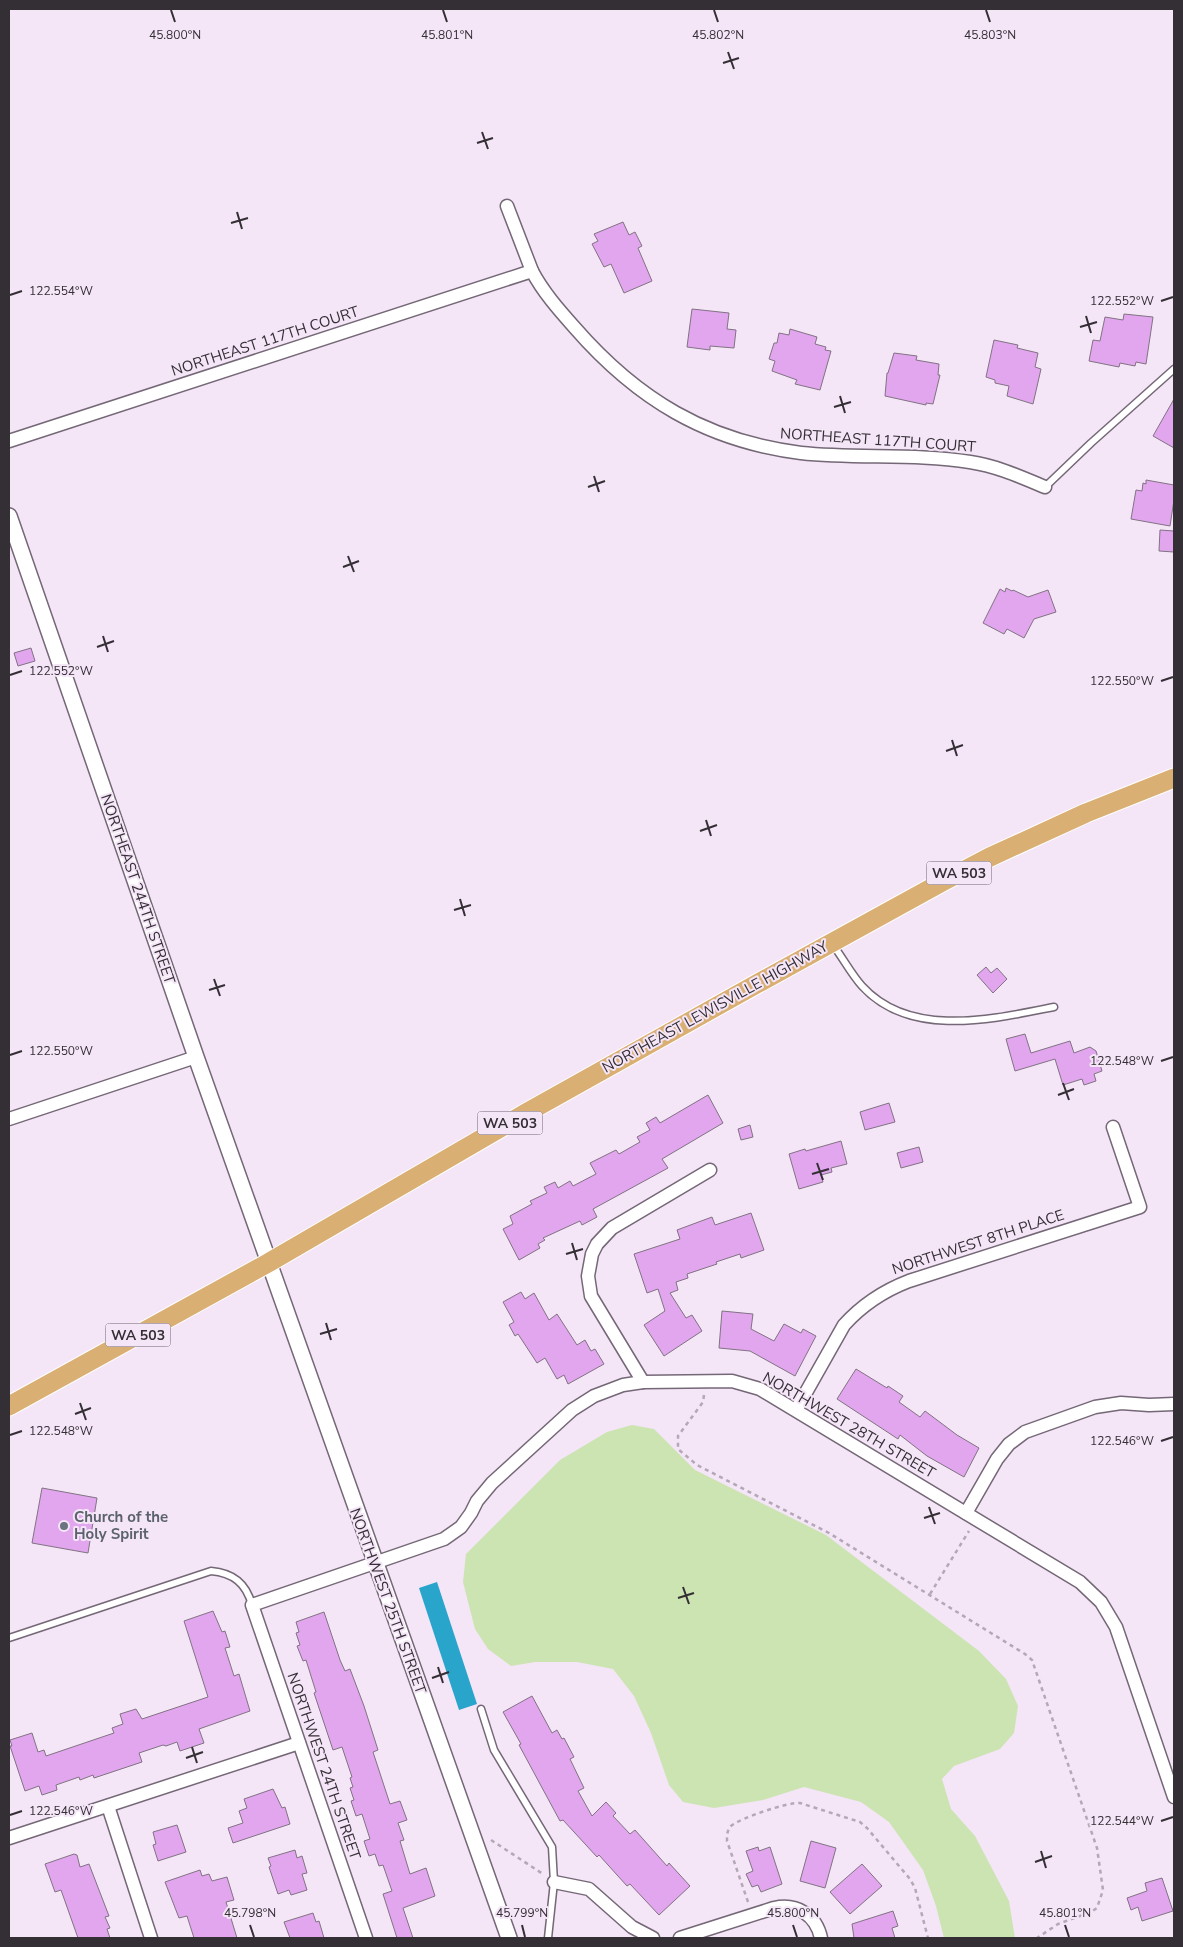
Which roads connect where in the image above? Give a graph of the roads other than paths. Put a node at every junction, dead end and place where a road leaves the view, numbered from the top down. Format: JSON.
{"nodes":[{"id":1,"x":507,"y":206,"type":"dead end"},
{"id":2,"x":532,"y":271,"type":"junction"},
{"id":3,"x":1174,"y":369,"type":"edge"},
{"id":4,"x":9,"y":441,"type":"edge"},
{"id":5,"x":1045,"y":487,"type":"joint"},
{"id":6,"x":9,"y":516,"type":"edge"},
{"id":7,"x":1174,"y":778,"type":"edge"},
{"id":8,"x":831,"y":942,"type":"junction"},
{"id":9,"x":1054,"y":1007,"type":"dead end"},
{"id":10,"x":196,"y":1057,"type":"junction"},
{"id":11,"x":9,"y":1119,"type":"edge"},
{"id":12,"x":1113,"y":1127,"type":"dead end"},
{"id":13,"x":710,"y":1170,"type":"dead end"},
{"id":14,"x":268,"y":1263,"type":"junction"},
{"id":15,"x":643,"y":1382,"type":"junction"},
{"id":16,"x":1174,"y":1404,"type":"edge"},
{"id":17,"x":9,"y":1406,"type":"edge"},
{"id":18,"x":796,"y":1410,"type":"junction"},
{"id":19,"x":971,"y":1516,"type":"junction"},
{"id":20,"x":374,"y":1562,"type":"junction"},
{"id":21,"x":252,"y":1605,"type":"junction"},
{"id":22,"x":9,"y":1638,"type":"edge"},
{"id":23,"x":481,"y":1710,"type":"dead end"},
{"id":24,"x":298,"y":1744,"type":"junction"},
{"id":25,"x":1174,"y":1756,"type":"edge"},
{"id":26,"x":1162,"y":1760,"type":"junction"},
{"id":27,"x":1174,"y":1797,"type":"edge"},
{"id":28,"x":108,"y":1806,"type":"junction"},
{"id":29,"x":9,"y":1838,"type":"edge"},
{"id":30,"x":554,"y":1882,"type":"junction"},
{"id":31,"x":151,"y":1938,"type":"edge"},
{"id":32,"x":366,"y":1938,"type":"edge"},
{"id":33,"x":509,"y":1938,"type":"edge"},
{"id":34,"x":548,"y":1938,"type":"edge"},
{"id":35,"x":653,"y":1938,"type":"edge"},
{"id":36,"x":680,"y":1938,"type":"edge"},
{"id":37,"x":821,"y":1938,"type":"edge"}],
"edges":[{"from":1,"to":2,"type":"street","name":"NORTHEAST 117TH COURT"},
{"from":2,"to":4,"type":"street","name":"NORTHEAST 117TH COURT"},
{"from":2,"to":5,"type":"street","name":"NORTHEAST 117TH COURT"},
{"from":3,"to":5,"type":"lane"},
{"from":6,"to":10,"type":"street","name":"NORTHEAST 244TH STREET"},
{"from":7,"to":8,"type":"main road","name":"NORTHEAST LEWISVILLE HIGHWAY","number":"WA 503"},
{"from":8,"to":9,"type":"lane"},
{"from":8,"to":14,"type":"main road","name":"NORTHEAST LEWISVILLE HIGHWAY","number":"WA 503"},
{"from":10,"to":11,"type":"street"},
{"from":10,"to":14,"type":"street","name":"NORTHEAST 244TH STREET"},
{"from":12,"to":18,"type":"street","name":"NORTHWEST 8TH PLACE"},
{"from":13,"to":15,"type":"street"},
{"from":14,"to":17,"type":"main road","number":"WA 503"},
{"from":14,"to":20,"type":"street","name":"NORTHWEST 25TH STREET"},
{"from":15,"to":18,"type":"street","name":"NORTHWEST 28TH STREET"},
{"from":15,"to":20,"type":"street","name":"NORTHWEST 28TH STREET"},
{"from":16,"to":19,"type":"street"},
{"from":18,"to":19,"type":"street","name":"NORTHWEST 28TH STREET"},
{"from":19,"to":26,"type":"street","name":"NORTHWEST 28TH STREET"},
{"from":20,"to":21,"type":"street","name":"NORTHWEST 28TH STREET"},
{"from":20,"to":33,"type":"street","name":"NORTHWEST 25TH STREET"},
{"from":21,"to":22,"type":"lane"},
{"from":21,"to":24,"type":"street","name":"NORTHWEST 24TH STREET"},
{"from":23,"to":30,"type":"lane"},
{"from":24,"to":28,"type":"street"},
{"from":24,"to":32,"type":"street","name":"NORTHWEST 24TH STREET"},
{"from":25,"to":26,"type":"street"},
{"from":26,"to":27,"type":"street","name":"NORTHWEST 28TH STREET"},
{"from":28,"to":29,"type":"street"},
{"from":28,"to":31,"type":"street"},
{"from":30,"to":34,"type":"lane"},
{"from":30,"to":35,"type":"street"},
{"from":36,"to":37,"type":"street"}]}
